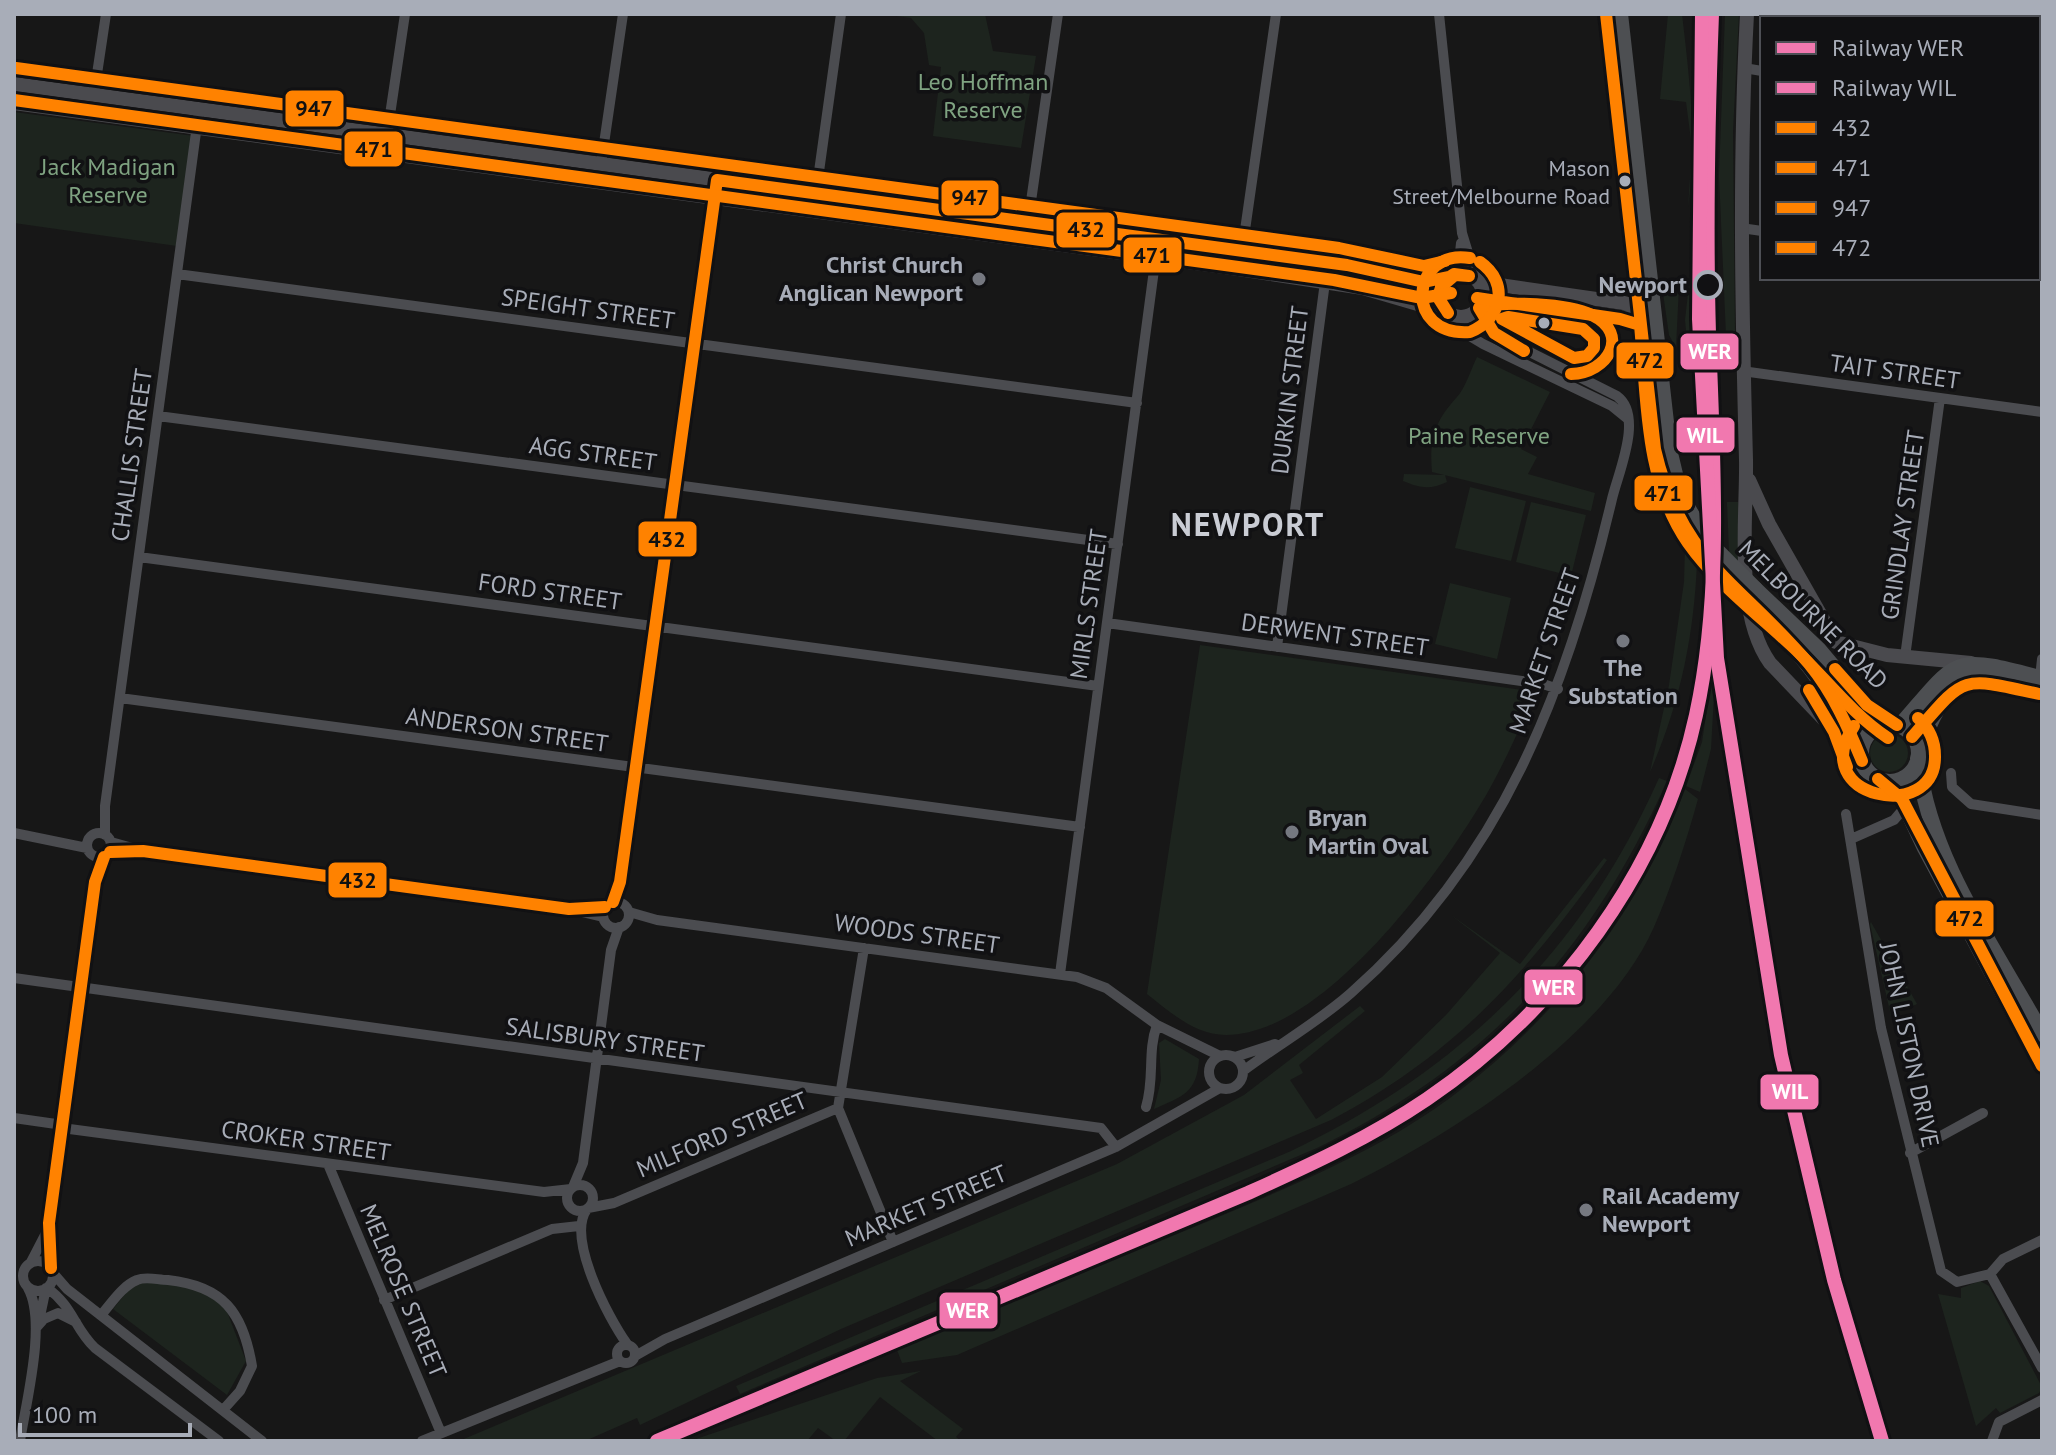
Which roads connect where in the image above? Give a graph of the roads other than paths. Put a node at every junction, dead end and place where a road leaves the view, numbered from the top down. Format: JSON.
{"nodes":[{"id":1,"x":106,"y":14,"type":"edge"},
{"id":2,"x":405,"y":14,"type":"edge"},
{"id":3,"x":623,"y":14,"type":"edge"},
{"id":4,"x":841,"y":14,"type":"edge"},
{"id":5,"x":1058,"y":14,"type":"edge"},
{"id":6,"x":1276,"y":14,"type":"edge"},
{"id":7,"x":1439,"y":14,"type":"edge"},
{"id":8,"x":1606,"y":14,"type":"edge"},
{"id":9,"x":1620,"y":14,"type":"edge"},
{"id":10,"x":1747,"y":14,"type":"edge"},
{"id":11,"x":1744,"y":68,"type":"junction"},
{"id":12,"x":1760,"y":71,"type":"edge"},
{"id":13,"x":15,"y":84,"type":"edge"},
{"id":14,"x":94,"y":94,"type":"junction"},
{"id":15,"x":14,"y":103,"type":"edge"},
{"id":16,"x":199,"y":110,"type":"junction"},
{"id":17,"x":197,"y":129,"type":"junction"},
{"id":18,"x":387,"y":135,"type":"junction"},
{"id":19,"x":601,"y":164,"type":"junction"},
{"id":20,"x":717,"y":180,"type":"junction"},
{"id":21,"x":816,"y":193,"type":"junction"},
{"id":22,"x":714,"y":199,"type":"junction"},
{"id":23,"x":1028,"y":222,"type":"junction"},
{"id":24,"x":1741,"y":228,"type":"junction"},
{"id":25,"x":1760,"y":231,"type":"edge"},
{"id":26,"x":1462,"y":233,"type":"junction"},
{"id":27,"x":1158,"y":240,"type":"junction"},
{"id":28,"x":1242,"y":251,"type":"junction"},
{"id":29,"x":1156,"y":259,"type":"junction"},
{"id":30,"x":177,"y":274,"type":"junction"},
{"id":31,"x":1449,"y":276,"type":"junction"},
{"id":32,"x":1478,"y":281,"type":"junction"},
{"id":33,"x":1325,"y":282,"type":"junction"},
{"id":34,"x":1479,"y":308,"type":"junction"},
{"id":35,"x":1446,"y":312,"type":"junction"},
{"id":36,"x":1645,"y":313,"type":"junction"},
{"id":37,"x":1590,"y":314,"type":"junction"},
{"id":38,"x":694,"y":344,"type":"junction"},
{"id":39,"x":1742,"y":371,"type":"junction"},
{"id":40,"x":1571,"y":374,"type":"junction"},
{"id":41,"x":1940,"y":398,"type":"junction"},
{"id":42,"x":1137,"y":403,"type":"junction"},
{"id":43,"x":2042,"y":412,"type":"edge"},
{"id":44,"x":158,"y":416,"type":"junction"},
{"id":45,"x":1628,"y":419,"type":"junction"},
{"id":46,"x":1746,"y":463,"type":"junction"},
{"id":47,"x":675,"y":485,"type":"junction"},
{"id":48,"x":1769,"y":524,"type":"junction"},
{"id":49,"x":1745,"y":530,"type":"junction"},
{"id":50,"x":1118,"y":544,"type":"junction"},
{"id":51,"x":139,"y":557,"type":"junction"},
{"id":52,"x":1107,"y":623,"type":"junction"},
{"id":53,"x":656,"y":626,"type":"junction"},
{"id":54,"x":1277,"y":647,"type":"junction"},
{"id":55,"x":1905,"y":657,"type":"junction"},
{"id":56,"x":2042,"y":659,"type":"edge"},
{"id":57,"x":1973,"y":663,"type":"junction"},
{"id":58,"x":1941,"y":677,"type":"junction"},
{"id":59,"x":2041,"y":678,"type":"edge"},
{"id":60,"x":1098,"y":686,"type":"junction"},
{"id":61,"x":1558,"y":689,"type":"junction"},
{"id":62,"x":1949,"y":694,"type":"junction"},
{"id":63,"x":120,"y":698,"type":"junction"},
{"id":64,"x":1898,"y":725,"type":"junction"},
{"id":65,"x":1919,"y":756,"type":"junction"},
{"id":66,"x":1862,"y":761,"type":"junction"},
{"id":67,"x":636,"y":767,"type":"junction"},
{"id":68,"x":1951,"y":773,"type":"dead end"},
{"id":69,"x":1878,"y":779,"type":"junction"},
{"id":70,"x":1906,"y":806,"type":"junction"},
{"id":71,"x":1846,"y":814,"type":"dead end"},
{"id":72,"x":2042,"y":815,"type":"edge"},
{"id":73,"x":1080,"y":827,"type":"junction"},
{"id":74,"x":14,"y":833,"type":"edge"},
{"id":75,"x":1851,"y":839,"type":"junction"},
{"id":76,"x":100,"y":845,"type":"junction"},
{"id":77,"x":616,"y":914,"type":"junction"},
{"id":78,"x":864,"y":948,"type":"junction"},
{"id":79,"x":1060,"y":974,"type":"junction"},
{"id":80,"x":14,"y":978,"type":"edge"},
{"id":81,"x":80,"y":988,"type":"junction"},
{"id":82,"x":1157,"y":1025,"type":"junction"},
{"id":83,"x":2042,"y":1034,"type":"edge"},
{"id":84,"x":1282,"y":1041,"type":"junction"},
{"id":85,"x":1193,"y":1043,"type":"junction"},
{"id":86,"x":1220,"y":1056,"type":"junction"},
{"id":87,"x":1235,"y":1057,"type":"junction"},
{"id":88,"x":598,"y":1059,"type":"junction"},
{"id":89,"x":2042,"y":1065,"type":"edge"},
{"id":90,"x":1243,"y":1071,"type":"junction"},
{"id":91,"x":1210,"y":1072,"type":"junction"},
{"id":92,"x":1220,"y":1088,"type":"junction"},
{"id":93,"x":843,"y":1091,"type":"junction"},
{"id":94,"x":1197,"y":1099,"type":"junction"},
{"id":95,"x":1146,"y":1107,"type":"dead end"},
{"id":96,"x":838,"y":1108,"type":"junction"},
{"id":97,"x":1983,"y":1113,"type":"dead end"},
{"id":98,"x":14,"y":1118,"type":"edge"},
{"id":99,"x":62,"y":1126,"type":"junction"},
{"id":100,"x":1116,"y":1147,"type":"junction"},
{"id":101,"x":1910,"y":1153,"type":"junction"},
{"id":102,"x":583,"y":1163,"type":"junction"},
{"id":103,"x":328,"y":1164,"type":"junction"},
{"id":104,"x":572,"y":1188,"type":"junction"},
{"id":105,"x":590,"y":1191,"type":"junction"},
{"id":106,"x":544,"y":1192,"type":"junction"},
{"id":107,"x":621,"y":1200,"type":"junction"},
{"id":108,"x":568,"y":1205,"type":"junction"},
{"id":109,"x":588,"y":1209,"type":"junction"},
{"id":110,"x":49,"y":1223,"type":"junction"},
{"id":111,"x":575,"y":1226,"type":"junction"},
{"id":112,"x":2042,"y":1240,"type":"edge"},
{"id":113,"x":893,"y":1242,"type":"junction"},
{"id":114,"x":30,"y":1262,"type":"junction"},
{"id":115,"x":14,"y":1265,"type":"edge"},
{"id":116,"x":52,"y":1270,"type":"junction"},
{"id":117,"x":1990,"y":1274,"type":"junction"},
{"id":118,"x":14,"y":1282,"type":"edge"},
{"id":119,"x":27,"y":1287,"type":"junction"},
{"id":120,"x":47,"y":1288,"type":"junction"},
{"id":121,"x":384,"y":1300,"type":"junction"},
{"id":122,"x":101,"y":1315,"type":"junction"},
{"id":123,"x":77,"y":1323,"type":"junction"},
{"id":124,"x":36,"y":1330,"type":"junction"},
{"id":125,"x":625,"y":1351,"type":"junction"},
{"id":126,"x":2040,"y":1357,"type":"edge"},
{"id":127,"x":2042,"y":1400,"type":"edge"},
{"id":128,"x":223,"y":1410,"type":"junction"},
{"id":129,"x":441,"y":1433,"type":"junction"},
{"id":130,"x":1992,"y":1438,"type":"edge"},
{"id":131,"x":20,"y":1441,"type":"edge"},
{"id":132,"x":219,"y":1441,"type":"edge"},
{"id":133,"x":262,"y":1441,"type":"edge"},
{"id":134,"x":422,"y":1441,"type":"edge"}],
"edges":[{"from":1,"to":14,"type":"street"},
{"from":2,"to":18,"type":"street"},
{"from":3,"to":19,"type":"street"},
{"from":4,"to":21,"type":"street"},
{"from":5,"to":23,"type":"street"},
{"from":6,"to":28,"type":"street"},
{"from":7,"to":26,"type":"street"},
{"from":8,"to":36,"type":"main road","name":"MELBOURNE ROAD"},
{"from":9,"to":36,"type":"main road","name":"MELBOURNE ROAD"},
{"from":10,"to":11,"type":"street"},
{"from":11,"to":12,"type":"street"},
{"from":11,"to":24,"type":"street"},
{"from":13,"to":14,"type":"street"},
{"from":14,"to":16,"type":"street"},
{"from":15,"to":17,"type":"street"},
{"from":16,"to":17,"type":"street","name":"CHALLIS STREET"},
{"from":16,"to":18,"type":"street"},
{"from":17,"to":22,"type":"street"},
{"from":17,"to":30,"type":"street","name":"CHALLIS STREET"},
{"from":18,"to":19,"type":"street"},
{"from":19,"to":20,"type":"street"},
{"from":20,"to":21,"type":"street"},
{"from":20,"to":22,"type":"street"},
{"from":21,"to":23,"type":"street"},
{"from":22,"to":29,"type":"street"},
{"from":22,"to":38,"type":"street"},
{"from":23,"to":27,"type":"street"},
{"from":24,"to":25,"type":"street"},
{"from":24,"to":39,"type":"street"},
{"from":26,"to":31,"type":"street"},
{"from":26,"to":32,"type":"street"},
{"from":27,"to":28,"type":"street"},
{"from":27,"to":29,"type":"street","name":"MIRLS STREET"},
{"from":28,"to":31,"type":"street"},
{"from":29,"to":33,"type":"street"},
{"from":29,"to":42,"type":"street","name":"MIRLS STREET"},
{"from":30,"to":38,"type":"street","name":"SPEIGHT STREET"},
{"from":30,"to":44,"type":"street","name":"CHALLIS STREET"},
{"from":31,"to":32,"type":"street"},
{"from":31,"to":35,"type":"street"},
{"from":32,"to":34,"type":"street"},
{"from":32,"to":36,"type":"street"},
{"from":33,"to":35,"type":"street"},
{"from":33,"to":54,"type":"street","name":"DURKIN STREET"},
{"from":34,"to":35,"type":"street"},
{"from":34,"to":37,"type":"street"},
{"from":34,"to":40,"type":"street"},
{"from":35,"to":45,"type":"street"},
{"from":36,"to":37,"type":"street"},
{"from":36,"to":64,"type":"main road","name":"MELBOURNE ROAD","bridge":true},
{"from":36,"to":66,"type":"main road","name":"MELBOURNE ROAD","bridge":true},
{"from":37,"to":40,"type":"street"},
{"from":38,"to":42,"type":"street","name":"SPEIGHT STREET"},
{"from":38,"to":47,"type":"street"},
{"from":39,"to":41,"type":"street","name":"TAIT STREET"},
{"from":39,"to":46,"type":"street"},
{"from":40,"to":45,"type":"street"},
{"from":41,"to":43,"type":"street","name":"TAIT STREET"},
{"from":41,"to":55,"type":"street","name":"GRINDLAY STREET"},
{"from":42,"to":50,"type":"street","name":"MIRLS STREET"},
{"from":44,"to":47,"type":"street","name":"AGG STREET"},
{"from":44,"to":51,"type":"street","name":"CHALLIS STREET"},
{"from":45,"to":61,"type":"street","name":"MARKET STREET"},
{"from":46,"to":48,"type":"street"},
{"from":46,"to":49,"type":"street"},
{"from":47,"to":50,"type":"street","name":"AGG STREET"},
{"from":47,"to":53,"type":"street"},
{"from":48,"to":49,"type":"street"},
{"from":48,"to":55,"type":"street"},
{"from":49,"to":66,"type":"street"},
{"from":50,"to":52,"type":"street","name":"MIRLS STREET"},
{"from":51,"to":53,"type":"street","name":"FORD STREET"},
{"from":51,"to":63,"type":"street","name":"CHALLIS STREET"},
{"from":52,"to":54,"type":"street","name":"DERWENT STREET"},
{"from":52,"to":60,"type":"street","name":"MIRLS STREET"},
{"from":53,"to":60,"type":"street","name":"FORD STREET"},
{"from":53,"to":67,"type":"street"},
{"from":54,"to":61,"type":"street","name":"DERWENT STREET"},
{"from":55,"to":57,"type":"street"},
{"from":55,"to":58,"type":"street"},
{"from":56,"to":59,"type":"street"},
{"from":57,"to":58,"type":"main road"},
{"from":57,"to":59,"type":"main road"},
{"from":58,"to":62,"type":"street"},
{"from":58,"to":64,"type":"main road"},
{"from":59,"to":62,"type":"main road"},
{"from":60,"to":73,"type":"street","name":"MIRLS STREET"},
{"from":61,"to":84,"type":"street","name":"MARKET STREET"},
{"from":62,"to":65,"type":"main road"},
{"from":63,"to":67,"type":"street","name":"ANDERSON STREET"},
{"from":63,"to":76,"type":"street","name":"CHALLIS STREET"},
{"from":64,"to":65,"type":"main road"},
{"from":64,"to":66,"type":"main road"},
{"from":65,"to":69,"type":"main road"},
{"from":65,"to":83,"type":"main road"},
{"from":66,"to":69,"type":"main road"},
{"from":67,"to":73,"type":"street","name":"ANDERSON STREET"},
{"from":67,"to":77,"type":"street"},
{"from":68,"to":72,"type":"street"},
{"from":69,"to":70,"type":"main road"},
{"from":70,"to":75,"type":"street"},
{"from":70,"to":89,"type":"main road"},
{"from":71,"to":75,"type":"street","name":"JOHN LISTON DRIVE"},
{"from":73,"to":79,"type":"street","name":"MIRLS STREET"},
{"from":74,"to":76,"type":"street","name":"WOODS STREET"},
{"from":75,"to":101,"type":"street","name":"JOHN LISTON DRIVE"},
{"from":76,"to":77,"type":"street","name":"WOODS STREET"},
{"from":76,"to":81,"type":"street","name":"CHALLIS STREET"},
{"from":77,"to":78,"type":"street","name":"WOODS STREET"},
{"from":77,"to":88,"type":"street"},
{"from":78,"to":79,"type":"street","name":"WOODS STREET"},
{"from":78,"to":93,"type":"street"},
{"from":79,"to":82,"type":"street","name":"WOODS STREET"},
{"from":80,"to":81,"type":"street","name":"SALISBURY STREET"},
{"from":81,"to":88,"type":"street","name":"SALISBURY STREET"},
{"from":81,"to":99,"type":"street","name":"CHALLIS STREET"},
{"from":82,"to":85,"type":"street","name":"WOODS STREET"},
{"from":82,"to":95,"type":"street"},
{"from":84,"to":87,"type":"street","name":"MARKET STREET"},
{"from":84,"to":90,"type":"street","name":"MARKET STREET"},
{"from":85,"to":86,"type":"street","name":"WOODS STREET"},
{"from":85,"to":91,"type":"street","name":"WOODS STREET"},
{"from":86,"to":87,"type":"street"},
{"from":86,"to":91,"type":"street"},
{"from":87,"to":90,"type":"street"},
{"from":88,"to":93,"type":"street","name":"SALISBURY STREET"},
{"from":88,"to":102,"type":"street"},
{"from":90,"to":92,"type":"street"},
{"from":91,"to":92,"type":"street"},
{"from":91,"to":94,"type":"street","name":"MARKET STREET"},
{"from":92,"to":94,"type":"street","name":"MARKET STREET"},
{"from":93,"to":96,"type":"street"},
{"from":93,"to":100,"type":"street","name":"SALISBURY STREET"},
{"from":94,"to":100,"type":"street","name":"MARKET STREET"},
{"from":96,"to":107,"type":"street","name":"MILFORD STREET"},
{"from":96,"to":113,"type":"street"},
{"from":97,"to":101,"type":"street"},
{"from":98,"to":99,"type":"street","name":"CROKER STREET"},
{"from":99,"to":103,"type":"street","name":"CROKER STREET"},
{"from":99,"to":110,"type":"street","name":"CHALLIS STREET"},
{"from":100,"to":113,"type":"street","name":"MARKET STREET"},
{"from":101,"to":117,"type":"street","name":"JOHN LISTON DRIVE"},
{"from":102,"to":104,"type":"street"},
{"from":102,"to":105,"type":"street"},
{"from":103,"to":106,"type":"street","name":"CROKER STREET"},
{"from":103,"to":121,"type":"street","name":"MELROSE STREET"},
{"from":104,"to":105,"type":"street"},
{"from":104,"to":106,"type":"street","name":"CROKER STREET"},
{"from":104,"to":108,"type":"street"},
{"from":105,"to":107,"type":"street","name":"MILFORD STREET"},
{"from":105,"to":109,"type":"street"},
{"from":106,"to":108,"type":"street","name":"CROKER STREET"},
{"from":107,"to":109,"type":"street","name":"MILFORD STREET"},
{"from":108,"to":109,"type":"street"},
{"from":108,"to":111,"type":"street"},
{"from":109,"to":111,"type":"street"},
{"from":110,"to":114,"type":"street","name":"CHALLIS STREET"},
{"from":110,"to":116,"type":"street","name":"CHALLIS STREET"},
{"from":111,"to":121,"type":"street"},
{"from":111,"to":125,"type":"street"},
{"from":112,"to":117,"type":"street"},
{"from":113,"to":125,"type":"street","name":"MARKET STREET"},
{"from":114,"to":115,"type":"street"},
{"from":114,"to":116,"type":"street"},
{"from":114,"to":119,"type":"street"},
{"from":116,"to":120,"type":"street"},
{"from":116,"to":122,"type":"street"},
{"from":117,"to":126,"type":"street"},
{"from":118,"to":119,"type":"street"},
{"from":119,"to":120,"type":"street"},
{"from":119,"to":124,"type":"street"},
{"from":120,"to":123,"type":"street"},
{"from":120,"to":124,"type":"street"},
{"from":121,"to":129,"type":"street","name":"MELROSE STREET"},
{"from":122,"to":128,"type":"street"},
{"from":122,"to":128,"type":"street"},
{"from":123,"to":124,"type":"street"},
{"from":123,"to":132,"type":"street"},
{"from":124,"to":131,"type":"street"},
{"from":125,"to":129,"type":"street","name":"MARKET STREET"},
{"from":127,"to":130,"type":"street"},
{"from":128,"to":133,"type":"street"},
{"from":129,"to":134,"type":"street","name":"MARKET STREET"}]}
